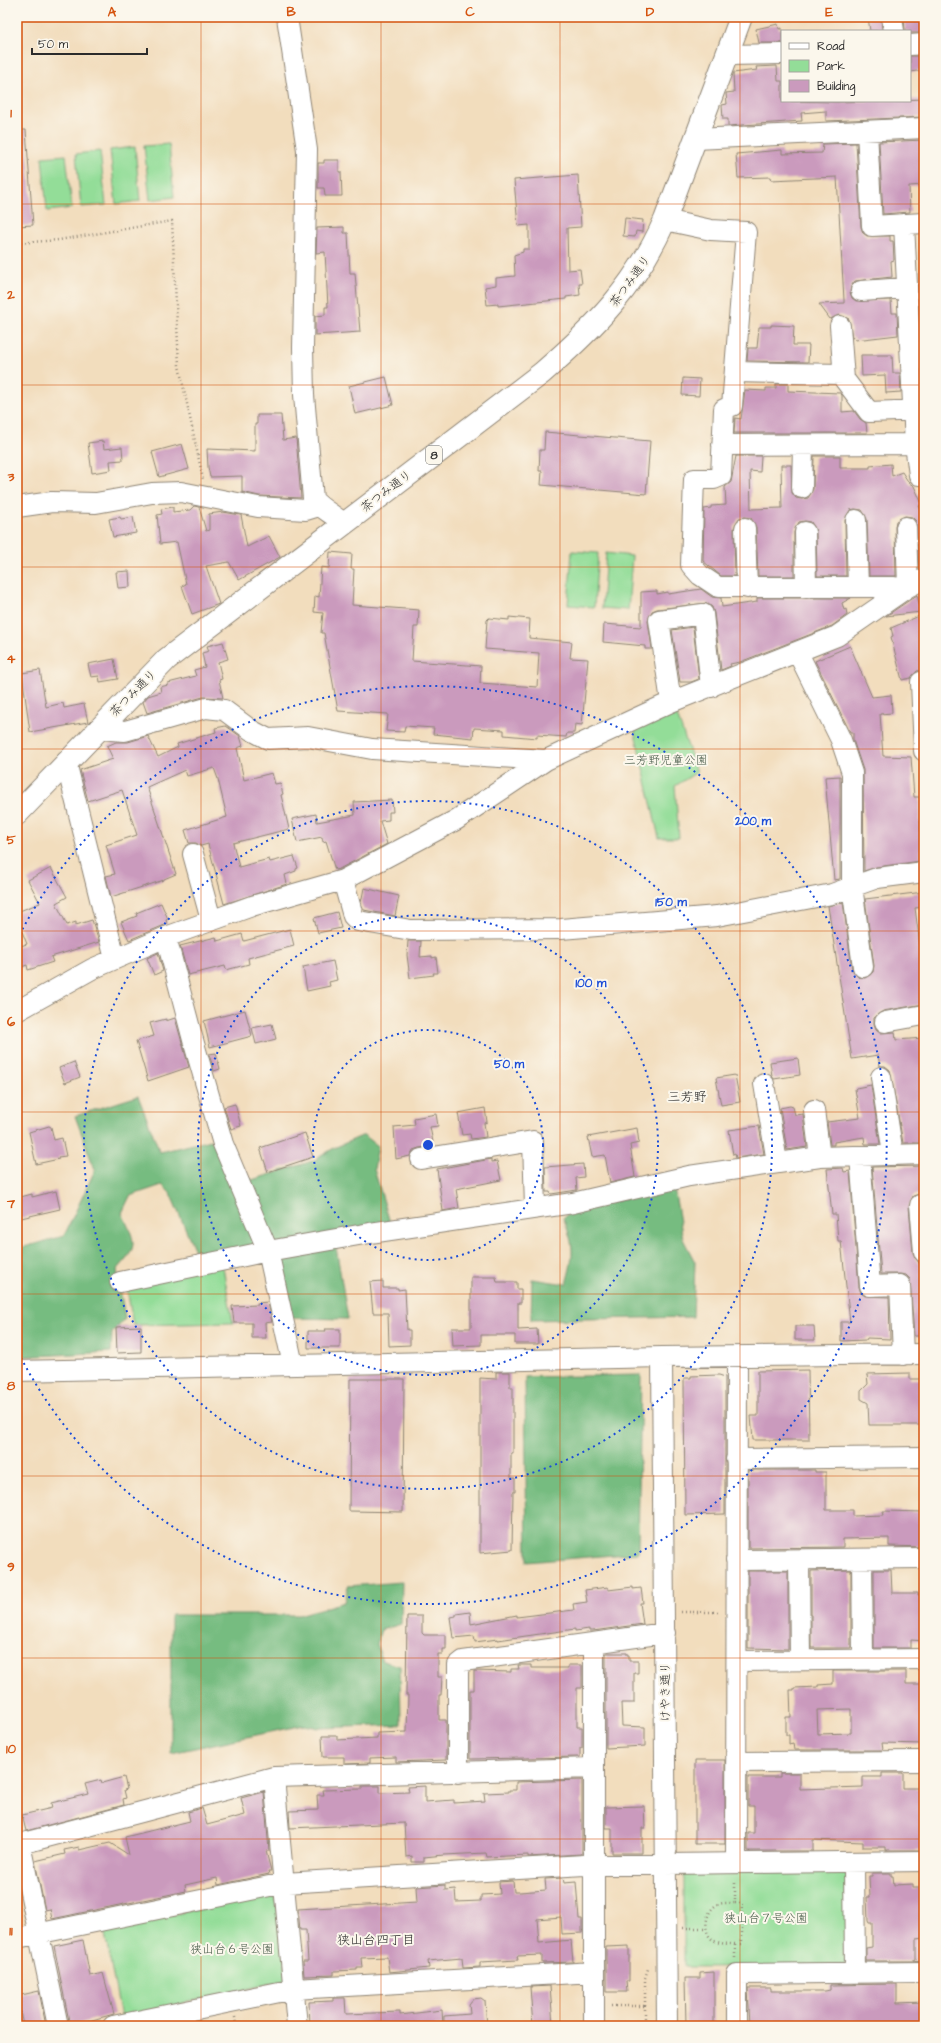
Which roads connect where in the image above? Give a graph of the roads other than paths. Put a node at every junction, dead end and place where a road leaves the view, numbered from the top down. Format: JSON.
{"nodes":[{"id":1,"x":287,"y":17,"type":"edge"},
{"id":2,"x":741,"y":17,"type":"edge"},
{"id":3,"x":892,"y":17,"type":"edge"},
{"id":4,"x":894,"y":30,"type":"edge"},
{"id":5,"x":924,"y":44,"type":"edge"},
{"id":6,"x":911,"y":45,"type":"edge"},
{"id":7,"x":781,"y":54,"type":"edge"},
{"id":8,"x":728,"y":55,"type":"junction"},
{"id":9,"x":924,"y":128,"type":"edge"},
{"id":10,"x":867,"y":131,"type":"junction"},
{"id":11,"x":696,"y":139,"type":"junction"},
{"id":12,"x":665,"y":220,"type":"junction"},
{"id":13,"x":924,"y":223,"type":"edge"},
{"id":14,"x":904,"y":224,"type":"junction"},
{"id":15,"x":906,"y":288,"type":"junction"},
{"id":16,"x":861,"y":291,"type":"dead end"},
{"id":17,"x":840,"y":326,"type":"dead end"},
{"id":18,"x":916,"y":338,"type":"edge"},
{"id":19,"x":735,"y":372,"type":"junction"},
{"id":20,"x":843,"y":374,"type":"junction"},
{"id":21,"x":918,"y":410,"type":"edge"},
{"id":22,"x":915,"y":444,"type":"junction"},
{"id":23,"x":722,"y":445,"type":"junction"},
{"id":24,"x":803,"y":446,"type":"junction"},
{"id":25,"x":924,"y":474,"type":"edge"},
{"id":26,"x":802,"y":488,"type":"dead end"},
{"id":27,"x":319,"y":506,"type":"junction"},
{"id":28,"x":17,"y":507,"type":"edge"},
{"id":29,"x":856,"y":520,"type":"dead end"},
{"id":30,"x":343,"y":523,"type":"junction"},
{"id":31,"x":906,"y":527,"type":"dead end"},
{"id":32,"x":746,"y":528,"type":"dead end"},
{"id":33,"x":804,"y":532,"type":"dead end"},
{"id":34,"x":913,"y":585,"type":"edge"},
{"id":35,"x":858,"y":587,"type":"junction"},
{"id":36,"x":747,"y":588,"type":"junction"},
{"id":37,"x":806,"y":588,"type":"junction"},
{"id":38,"x":798,"y":653,"type":"junction"},
{"id":39,"x":924,"y":681,"type":"edge"},
{"id":40,"x":711,"y":687,"type":"junction"},
{"id":41,"x":671,"y":702,"type":"junction"},
{"id":42,"x":98,"y":729,"type":"junction"},
{"id":43,"x":924,"y":751,"type":"edge"},
{"id":44,"x":546,"y":760,"type":"junction"},
{"id":45,"x":66,"y":762,"type":"junction"},
{"id":46,"x":18,"y":812,"type":"edge"},
{"id":47,"x":192,"y":854,"type":"dead end"},
{"id":48,"x":924,"y":872,"type":"edge"},
{"id":49,"x":343,"y":880,"type":"junction"},
{"id":50,"x":852,"y":886,"type":"junction"},
{"id":51,"x":211,"y":920,"type":"junction"},
{"id":52,"x":166,"y":937,"type":"junction"},
{"id":53,"x":115,"y":959,"type":"junction"},
{"id":54,"x":863,"y":967,"type":"dead end"},
{"id":55,"x":17,"y":1011,"type":"edge"},
{"id":56,"x":924,"y":1015,"type":"edge"},
{"id":57,"x":885,"y":1022,"type":"dead end"},
{"id":58,"x":882,"y":1077,"type":"dead end"},
{"id":59,"x":764,"y":1084,"type":"dead end"},
{"id":60,"x":814,"y":1110,"type":"dead end"},
{"id":61,"x":893,"y":1154,"type":"junction"},
{"id":62,"x":924,"y":1154,"type":"edge"},
{"id":63,"x":860,"y":1156,"type":"junction"},
{"id":64,"x":820,"y":1157,"type":"junction"},
{"id":65,"x":421,"y":1159,"type":"dead end"},
{"id":66,"x":777,"y":1162,"type":"junction"},
{"id":67,"x":920,"y":1206,"type":"dead end"},
{"id":68,"x":535,"y":1208,"type":"junction"},
{"id":69,"x":268,"y":1251,"type":"junction"},
{"id":70,"x":924,"y":1252,"type":"edge"},
{"id":71,"x":120,"y":1282,"type":"dead end"},
{"id":72,"x":924,"y":1354,"type":"edge"},
{"id":73,"x":903,"y":1355,"type":"junction"},
{"id":74,"x":737,"y":1357,"type":"junction"},
{"id":75,"x":662,"y":1358,"type":"junction"},
{"id":76,"x":293,"y":1366,"type":"junction"},
{"id":77,"x":17,"y":1371,"type":"edge"},
{"id":78,"x":924,"y":1457,"type":"edge"},
{"id":79,"x":736,"y":1459,"type":"junction"},
{"id":80,"x":924,"y":1558,"type":"edge"},
{"id":81,"x":862,"y":1559,"type":"junction"},
{"id":82,"x":736,"y":1560,"type":"junction"},
{"id":83,"x":799,"y":1560,"type":"junction"},
{"id":84,"x":665,"y":1633,"type":"junction"},
{"id":85,"x":594,"y":1644,"type":"junction"},
{"id":86,"x":863,"y":1659,"type":"junction"},
{"id":87,"x":924,"y":1659,"type":"edge"},
{"id":88,"x":800,"y":1660,"type":"junction"},
{"id":89,"x":737,"y":1661,"type":"junction"},
{"id":90,"x":924,"y":1761,"type":"edge"},
{"id":91,"x":736,"y":1762,"type":"junction"},
{"id":92,"x":593,"y":1768,"type":"junction"},
{"id":93,"x":458,"y":1773,"type":"junction"},
{"id":94,"x":274,"y":1777,"type":"junction"},
{"id":95,"x":924,"y":1861,"type":"edge"},
{"id":96,"x":854,"y":1862,"type":"junction"},
{"id":97,"x":736,"y":1863,"type":"junction"},
{"id":98,"x":593,"y":1865,"type":"junction"},
{"id":99,"x":666,"y":1865,"type":"junction"},
{"id":100,"x":284,"y":1883,"type":"junction"},
{"id":101,"x":39,"y":1933,"type":"junction"},
{"id":102,"x":17,"y":1938,"type":"edge"},
{"id":103,"x":594,"y":1972,"type":"junction"},
{"id":104,"x":924,"y":1972,"type":"edge"},
{"id":105,"x":855,"y":1973,"type":"junction"},
{"id":106,"x":294,"y":1989,"type":"junction"},
{"id":107,"x":58,"y":2026,"type":"edge"},
{"id":108,"x":113,"y":2026,"type":"edge"},
{"id":109,"x":297,"y":2026,"type":"edge"},
{"id":110,"x":594,"y":2026,"type":"edge"},
{"id":111,"x":668,"y":2026,"type":"edge"},
{"id":112,"x":737,"y":2026,"type":"edge"}],
"edges":[{"from":1,"to":27,"type":"street"},
{"from":2,"to":8,"type":"main road","name":"茶つみ通り","number":"8"},
{"from":3,"to":4,"type":"street"},
{"from":5,"to":6,"type":"street"},
{"from":7,"to":8,"type":"street"},
{"from":8,"to":11,"type":"main road","name":"茶つみ通り","number":"8"},
{"from":9,"to":10,"type":"street"},
{"from":10,"to":11,"type":"street"},
{"from":10,"to":14,"type":"street"},
{"from":11,"to":12,"type":"main road","name":"茶つみ通り","number":"8"},
{"from":12,"to":19,"type":"street"},
{"from":12,"to":30,"type":"main road","name":"茶つみ通り","number":"8"},
{"from":13,"to":14,"type":"street"},
{"from":14,"to":15,"type":"street"},
{"from":15,"to":16,"type":"street"},
{"from":15,"to":18,"type":"street"},
{"from":17,"to":20,"type":"street"},
{"from":18,"to":21,"type":"street"},
{"from":19,"to":20,"type":"street"},
{"from":19,"to":23,"type":"street"},
{"from":20,"to":21,"type":"street"},
{"from":21,"to":22,"type":"street"},
{"from":22,"to":24,"type":"street"},
{"from":22,"to":25,"type":"street"},
{"from":23,"to":24,"type":"street"},
{"from":23,"to":36,"type":"street"},
{"from":24,"to":26,"type":"street"},
{"from":27,"to":28,"type":"street"},
{"from":27,"to":30,"type":"street"},
{"from":29,"to":35,"type":"street"},
{"from":30,"to":42,"type":"main road","name":"茶つみ通り","number":"8"},
{"from":31,"to":34,"type":"street"},
{"from":32,"to":36,"type":"street"},
{"from":33,"to":37,"type":"street"},
{"from":34,"to":35,"type":"street"},
{"from":34,"to":38,"type":"street"},
{"from":35,"to":37,"type":"street"},
{"from":36,"to":37,"type":"street"},
{"from":38,"to":40,"type":"street"},
{"from":38,"to":50,"type":"street"},
{"from":39,"to":43,"type":"street"},
{"from":40,"to":41,"type":"street"},
{"from":40,"to":41,"type":"street"},
{"from":41,"to":44,"type":"street"},
{"from":42,"to":44,"type":"street"},
{"from":42,"to":45,"type":"main road","name":"茶つみ通り","number":"8"},
{"from":44,"to":49,"type":"street"},
{"from":45,"to":46,"type":"main road","name":"茶つみ通り","number":"8"},
{"from":45,"to":53,"type":"street"},
{"from":47,"to":51,"type":"street"},
{"from":48,"to":50,"type":"street"},
{"from":49,"to":50,"type":"street"},
{"from":49,"to":51,"type":"street"},
{"from":50,"to":54,"type":"street"},
{"from":51,"to":52,"type":"street"},
{"from":52,"to":53,"type":"street"},
{"from":52,"to":69,"type":"street"},
{"from":53,"to":55,"type":"street"},
{"from":56,"to":57,"type":"street"},
{"from":58,"to":61,"type":"street"},
{"from":59,"to":66,"type":"street"},
{"from":60,"to":64,"type":"street"},
{"from":61,"to":62,"type":"street"},
{"from":61,"to":63,"type":"street"},
{"from":63,"to":64,"type":"street"},
{"from":63,"to":73,"type":"street"},
{"from":64,"to":66,"type":"street"},
{"from":65,"to":68,"type":"street"},
{"from":66,"to":68,"type":"street"},
{"from":67,"to":70,"type":"street"},
{"from":68,"to":69,"type":"street"},
{"from":69,"to":71,"type":"street"},
{"from":69,"to":76,"type":"street"},
{"from":72,"to":73,"type":"street"},
{"from":73,"to":74,"type":"street"},
{"from":74,"to":75,"type":"street"},
{"from":74,"to":79,"type":"street"},
{"from":75,"to":76,"type":"street"},
{"from":75,"to":84,"type":"street","name":"けやき通り"},
{"from":76,"to":77,"type":"street"},
{"from":78,"to":79,"type":"street"},
{"from":79,"to":82,"type":"street"},
{"from":80,"to":81,"type":"street"},
{"from":81,"to":83,"type":"street"},
{"from":81,"to":86,"type":"street"},
{"from":82,"to":83,"type":"street"},
{"from":82,"to":89,"type":"street"},
{"from":83,"to":88,"type":"street"},
{"from":84,"to":85,"type":"street"},
{"from":84,"to":99,"type":"street","name":"けやき通り"},
{"from":85,"to":92,"type":"street"},
{"from":85,"to":93,"type":"street"},
{"from":86,"to":87,"type":"street"},
{"from":86,"to":88,"type":"street"},
{"from":88,"to":89,"type":"street"},
{"from":89,"to":91,"type":"street"},
{"from":90,"to":91,"type":"street"},
{"from":91,"to":97,"type":"street"},
{"from":92,"to":93,"type":"street"},
{"from":92,"to":98,"type":"street"},
{"from":93,"to":94,"type":"street"},
{"from":94,"to":100,"type":"street"},
{"from":94,"to":101,"type":"street"},
{"from":95,"to":96,"type":"street"},
{"from":96,"to":97,"type":"street"},
{"from":96,"to":105,"type":"street"},
{"from":97,"to":99,"type":"street"},
{"from":98,"to":99,"type":"street"},
{"from":98,"to":100,"type":"street"},
{"from":98,"to":103,"type":"street"},
{"from":99,"to":111,"type":"street","name":"けやき通り"},
{"from":100,"to":101,"type":"street"},
{"from":100,"to":106,"type":"street"},
{"from":101,"to":102,"type":"street"},
{"from":101,"to":107,"type":"street"},
{"from":103,"to":106,"type":"street"},
{"from":103,"to":110,"type":"street"},
{"from":104,"to":105,"type":"street"},
{"from":105,"to":112,"type":"street"},
{"from":106,"to":108,"type":"street"},
{"from":106,"to":109,"type":"street"}]}
